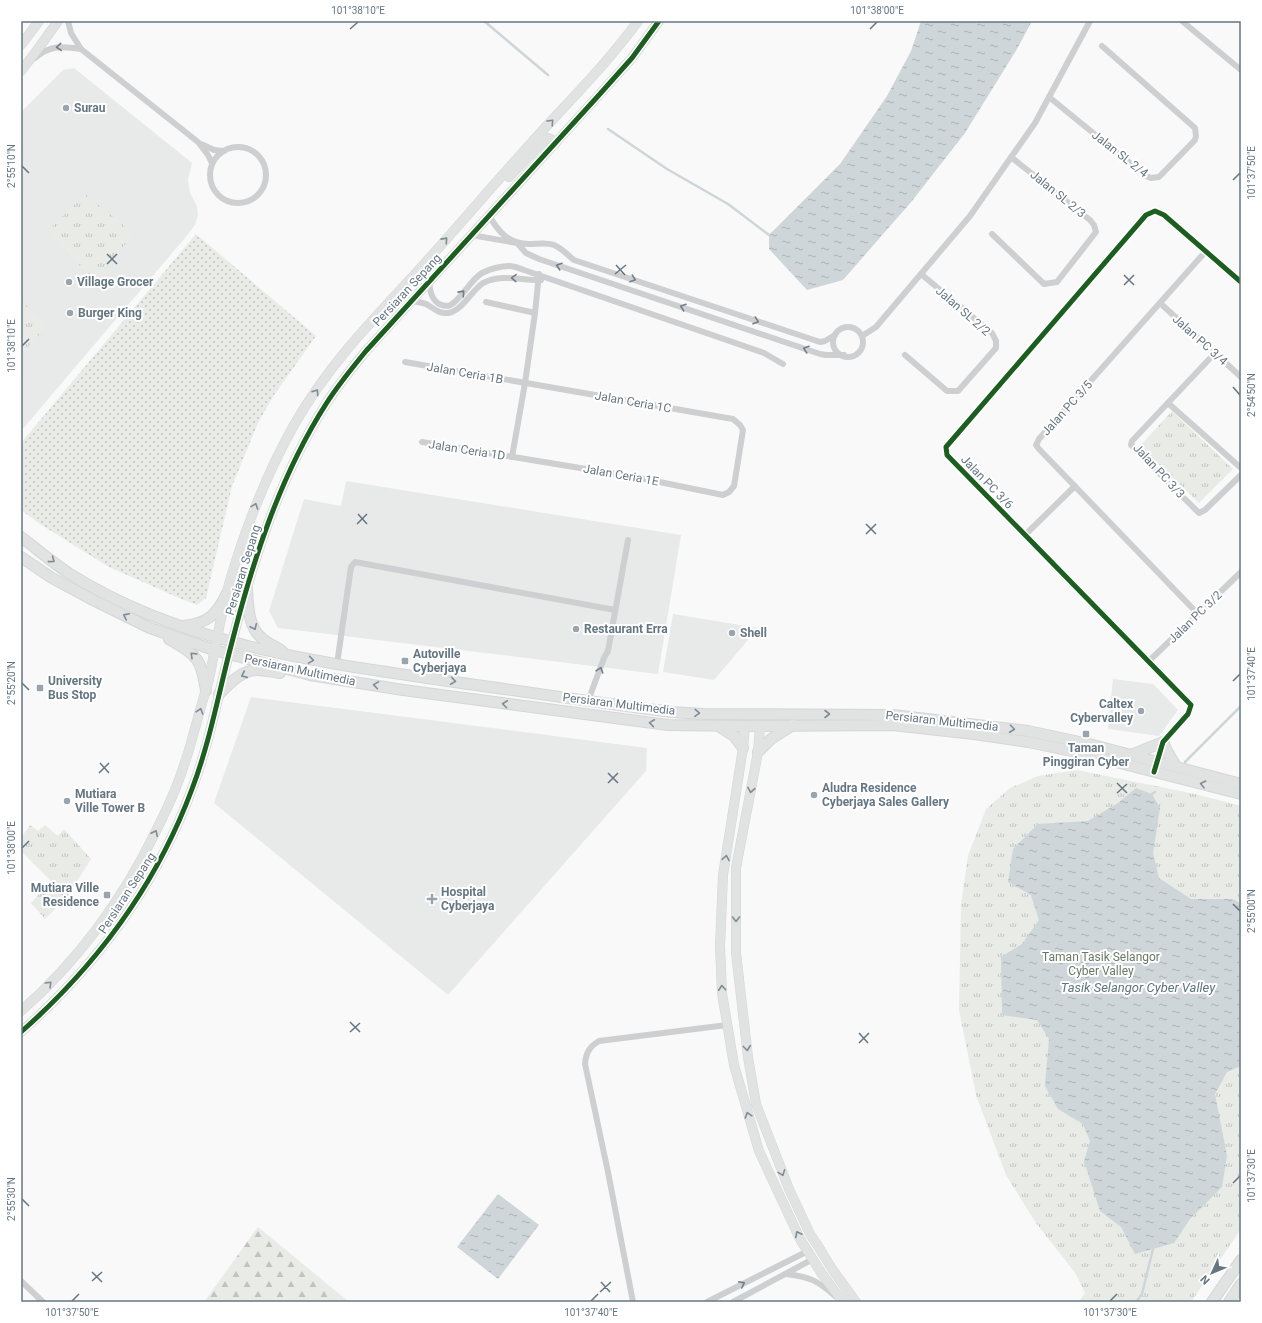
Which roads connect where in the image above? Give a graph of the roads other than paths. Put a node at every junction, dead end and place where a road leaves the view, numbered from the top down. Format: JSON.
{"nodes":[{"id":1,"x":39,"y":21,"type":"edge"},
{"id":2,"x":58,"y":21,"type":"edge"},
{"id":3,"x":68,"y":21,"type":"edge"},
{"id":4,"x":638,"y":21,"type":"edge"},
{"id":5,"x":659,"y":21,"type":"edge"},
{"id":6,"x":1090,"y":21,"type":"edge"},
{"id":7,"x":1182,"y":21,"type":"edge"},
{"id":8,"x":21,"y":45,"type":"edge"},
{"id":9,"x":1102,"y":46,"type":"dead end"},
{"id":10,"x":80,"y":49,"type":"junction"},
{"id":11,"x":23,"y":68,"type":"edge"},
{"id":12,"x":1241,"y":70,"type":"edge"},
{"id":13,"x":1049,"y":97,"type":"junction"},
{"id":14,"x":198,"y":142,"type":"junction"},
{"id":15,"x":555,"y":144,"type":"junction"},
{"id":16,"x":224,"y":151,"type":"junction"},
{"id":17,"x":1011,"y":157,"type":"junction"},
{"id":18,"x":212,"y":163,"type":"junction"},
{"id":19,"x":489,"y":216,"type":"junction"},
{"id":20,"x":460,"y":223,"type":"junction"},
{"id":21,"x":992,"y":234,"type":"dead end"},
{"id":22,"x":471,"y":235,"type":"junction"},
{"id":23,"x":517,"y":243,"type":"junction"},
{"id":24,"x":1206,"y":251,"type":"junction"},
{"id":25,"x":921,"y":274,"type":"junction"},
{"id":26,"x":539,"y":277,"type":"junction"},
{"id":27,"x":429,"y":282,"type":"junction"},
{"id":28,"x":1241,"y":282,"type":"edge"},
{"id":29,"x":411,"y":301,"type":"junction"},
{"id":30,"x":486,"y":302,"type":"dead end"},
{"id":31,"x":1160,"y":303,"type":"junction"},
{"id":32,"x":535,"y":313,"type":"junction"},
{"id":33,"x":835,"y":335,"type":"junction"},
{"id":34,"x":862,"y":336,"type":"junction"},
{"id":35,"x":1215,"y":353,"type":"junction"},
{"id":36,"x":844,"y":355,"type":"junction"},
{"id":37,"x":905,"y":355,"type":"dead end"},
{"id":38,"x":405,"y":362,"type":"dead end"},
{"id":39,"x":783,"y":364,"type":"dead end"},
{"id":40,"x":1241,"y":377,"type":"edge"},
{"id":41,"x":525,"y":383,"type":"junction"},
{"id":42,"x":1168,"y":403,"type":"junction"},
{"id":43,"x":422,"y":442,"type":"dead end"},
{"id":44,"x":512,"y":457,"type":"junction"},
{"id":45,"x":1241,"y":468,"type":"edge"},
{"id":46,"x":1241,"y":475,"type":"edge"},
{"id":47,"x":1075,"y":486,"type":"junction"},
{"id":48,"x":729,"y":492,"type":"joint"},
{"id":49,"x":1024,"y":535,"type":"junction"},
{"id":50,"x":21,"y":537,"type":"edge"},
{"id":51,"x":628,"y":540,"type":"dead end"},
{"id":52,"x":21,"y":557,"type":"edge"},
{"id":53,"x":1241,"y":572,"type":"edge"},
{"id":54,"x":247,"y":589,"type":"junction"},
{"id":55,"x":227,"y":593,"type":"junction"},
{"id":56,"x":615,"y":610,"type":"junction"},
{"id":57,"x":1198,"y":614,"type":"junction"},
{"id":58,"x":181,"y":626,"type":"junction"},
{"id":59,"x":150,"y":628,"type":"junction"},
{"id":60,"x":216,"y":638,"type":"junction"},
{"id":61,"x":232,"y":641,"type":"junction"},
{"id":62,"x":214,"y":650,"type":"junction"},
{"id":63,"x":229,"y":654,"type":"junction"},
{"id":64,"x":288,"y":656,"type":"junction"},
{"id":65,"x":1148,"y":662,"type":"junction"},
{"id":66,"x":337,"y":664,"type":"junction"},
{"id":67,"x":310,"y":675,"type":"junction"},
{"id":68,"x":206,"y":691,"type":"junction"},
{"id":69,"x":220,"y":694,"type":"junction"},
{"id":70,"x":588,"y":701,"type":"junction"},
{"id":71,"x":793,"y":725,"type":"junction"},
{"id":72,"x":719,"y":726,"type":"junction"},
{"id":73,"x":745,"y":726,"type":"junction"},
{"id":74,"x":760,"y":726,"type":"junction"},
{"id":75,"x":1163,"y":742,"type":"junction"},
{"id":76,"x":742,"y":748,"type":"junction"},
{"id":77,"x":758,"y":752,"type":"junction"},
{"id":78,"x":1131,"y":755,"type":"junction"},
{"id":79,"x":1176,"y":766,"type":"junction"},
{"id":80,"x":1156,"y":767,"type":"junction"},
{"id":81,"x":1241,"y":784,"type":"edge"},
{"id":82,"x":1241,"y":794,"type":"edge"},
{"id":83,"x":21,"y":1011,"type":"edge"},
{"id":84,"x":727,"y":1025,"type":"junction"},
{"id":85,"x":21,"y":1032,"type":"edge"},
{"id":86,"x":810,"y":1255,"type":"junction"},
{"id":87,"x":1241,"y":1260,"type":"edge"},
{"id":88,"x":786,"y":1274,"type":"junction"},
{"id":89,"x":21,"y":1282,"type":"edge"},
{"id":90,"x":1241,"y":1284,"type":"edge"},
{"id":91,"x":43,"y":1302,"type":"edge"},
{"id":92,"x":633,"y":1302,"type":"edge"},
{"id":93,"x":707,"y":1302,"type":"edge"},
{"id":94,"x":733,"y":1302,"type":"edge"},
{"id":95,"x":842,"y":1302,"type":"edge"},
{"id":96,"x":856,"y":1302,"type":"edge"},
{"id":97,"x":1212,"y":1302,"type":"edge"},
{"id":98,"x":1229,"y":1302,"type":"edge"}],
"edges":[{"from":1,"to":8,"type":"street"},
{"from":2,"to":11,"type":"street"},
{"from":3,"to":10,"type":"street"},
{"from":20,"to":4,"type":"street","name":"Persiaran Sepang","one_way":true},
{"from":5,"to":15,"type":"street","name":"Persiaran Sepang"},
{"from":6,"to":13,"type":"street"},
{"from":7,"to":12,"type":"street"},
{"from":9,"to":13,"type":"street","name":"Jalan SL 2/4"},
{"from":10,"to":11,"type":"street","one_way":true},
{"from":10,"to":14,"type":"street"},
{"from":13,"to":17,"type":"street"},
{"from":14,"to":16,"type":"street"},
{"from":14,"to":18,"type":"street"},
{"from":15,"to":19,"type":"street","name":"Persiaran Sepang"},
{"from":15,"to":20,"type":"street"},
{"from":16,"to":18,"type":"street"},
{"from":16,"to":18,"type":"street"},
{"from":17,"to":21,"type":"street","name":"Jalan SL 2/3"},
{"from":17,"to":25,"type":"street"},
{"from":19,"to":22,"type":"street","name":"Persiaran Sepang"},
{"from":19,"to":23,"type":"street"},
{"from":55,"to":20,"type":"street","name":"Persiaran Sepang","one_way":true},
{"from":22,"to":23,"type":"street"},
{"from":22,"to":27,"type":"street","name":"Persiaran Sepang"},
{"from":23,"to":33,"type":"street","one_way":true},
{"from":36,"to":23,"type":"street","one_way":true},
{"from":24,"to":28,"type":"street"},
{"from":24,"to":31,"type":"street","name":"Jalan PC 3/5"},
{"from":24,"to":49,"type":"street","name":"Jalan PC 3/6"},
{"from":25,"to":34,"type":"street"},
{"from":25,"to":37,"type":"street","name":"Jalan SL 2/2"},
{"from":27,"to":26,"type":"street","one_way":true},
{"from":26,"to":29,"type":"street","one_way":true},
{"from":26,"to":32,"type":"street"},
{"from":26,"to":39,"type":"street"},
{"from":27,"to":29,"type":"street","name":"Persiaran Sepang"},
{"from":29,"to":54,"type":"street","name":"Persiaran Sepang"},
{"from":30,"to":32,"type":"street"},
{"from":31,"to":35,"type":"street","name":"Jalan PC 3/4"},
{"from":31,"to":47,"type":"street","name":"Jalan PC 3/5"},
{"from":32,"to":41,"type":"street"},
{"from":33,"to":34,"type":"street"},
{"from":33,"to":36,"type":"street"},
{"from":34,"to":36,"type":"street"},
{"from":35,"to":40,"type":"street","name":"Jalan PC 3/4"},
{"from":35,"to":42,"type":"street","name":"Jalan PC 3/3"},
{"from":38,"to":41,"type":"street","name":"Jalan Ceria 1B"},
{"from":41,"to":44,"type":"street"},
{"from":41,"to":48,"type":"street","name":"Jalan Ceria 1C"},
{"from":42,"to":45,"type":"street"},
{"from":42,"to":46,"type":"street","name":"Jalan PC 3/3"},
{"from":43,"to":44,"type":"street","name":"Jalan Ceria 1D"},
{"from":44,"to":48,"type":"street","name":"Jalan Ceria 1E"},
{"from":47,"to":49,"type":"street"},
{"from":47,"to":57,"type":"street","name":"Jalan PC 3/5"},
{"from":49,"to":65,"type":"street","name":"Jalan PC 3/6"},
{"from":50,"to":58,"type":"main road","name":"Persiaran Multimedia","one_way":true},
{"from":51,"to":56,"type":"street"},
{"from":59,"to":52,"type":"main road","name":"Persiaran Multimedia","one_way":true},
{"from":53,"to":57,"type":"street","name":"Jalan PC 3/2"},
{"from":54,"to":61,"type":"street","name":"Persiaran Sepang"},
{"from":54,"to":64,"type":"main road","one_way":true},
{"from":55,"to":58,"type":"main road"},
{"from":55,"to":60,"type":"street","name":"Persiaran Sepang"},
{"from":56,"to":66,"type":"street"},
{"from":70,"to":56,"type":"street","one_way":true},
{"from":57,"to":65,"type":"street","name":"Jalan PC 3/2"},
{"from":58,"to":60,"type":"main road","name":"Persiaran Multimedia"},
{"from":59,"to":62,"type":"main road","name":"Persiaran Multimedia"},
{"from":68,"to":59,"type":"main road","one_way":true},
{"from":60,"to":61,"type":"main road","name":"Persiaran Multimedia"},
{"from":60,"to":62,"type":"street","name":"Persiaran Sepang"},
{"from":61,"to":63,"type":"street","name":"Persiaran Sepang"},
{"from":61,"to":64,"type":"main road","name":"Persiaran Multimedia"},
{"from":62,"to":63,"type":"main road","name":"Persiaran Multimedia"},
{"from":62,"to":68,"type":"street","name":"Persiaran Sepang"},
{"from":63,"to":67,"type":"main road","name":"Persiaran Multimedia"},
{"from":63,"to":69,"type":"street","name":"Persiaran Sepang"},
{"from":64,"to":66,"type":"main road","name":"Persiaran Multimedia","one_way":true},
{"from":65,"to":75,"type":"street","name":"Jalan PC 3/6"},
{"from":66,"to":70,"type":"main road","name":"Persiaran Multimedia","one_way":true},
{"from":67,"to":69,"type":"main road","one_way":true},
{"from":72,"to":67,"type":"main road","name":"Persiaran Multimedia","one_way":true},
{"from":83,"to":68,"type":"street","name":"Persiaran Sepang","one_way":true},
{"from":69,"to":85,"type":"street","name":"Persiaran Sepang"},
{"from":70,"to":78,"type":"main road","name":"Persiaran Multimedia","one_way":true},
{"from":71,"to":74,"type":"main road","name":"Persiaran Multimedia"},
{"from":71,"to":77,"type":"main road"},
{"from":71,"to":80,"type":"main road","name":"Persiaran Multimedia"},
{"from":72,"to":73,"type":"main road","name":"Persiaran Multimedia"},
{"from":72,"to":76,"type":"main road"},
{"from":73,"to":74,"type":"main road","name":"Persiaran Multimedia"},
{"from":73,"to":76,"type":"street"},
{"from":74,"to":77,"type":"street"},
{"from":75,"to":78,"type":"main road"},
{"from":75,"to":79,"type":"main road"},
{"from":75,"to":80,"type":"street","name":"Jalan PC 3/6"},
{"from":84,"to":76,"type":"street","one_way":true},
{"from":77,"to":96,"type":"street","one_way":true},
{"from":78,"to":80,"type":"main road","name":"Persiaran Multimedia"},
{"from":79,"to":80,"type":"main road","name":"Persiaran Multimedia"},
{"from":79,"to":81,"type":"main road","name":"Persiaran Multimedia"},
{"from":82,"to":80,"type":"main road","name":"Persiaran Multimedia","one_way":true},
{"from":86,"to":84,"type":"street","one_way":true},
{"from":84,"to":92,"type":"street"},
{"from":86,"to":88,"type":"street"},
{"from":93,"to":86,"type":"street","one_way":true},
{"from":86,"to":95,"type":"street"},
{"from":87,"to":97,"type":"main road"},
{"from":88,"to":94,"type":"street"},
{"from":88,"to":95,"type":"street"},
{"from":89,"to":91,"type":"street"},
{"from":90,"to":98,"type":"main road"}]}
